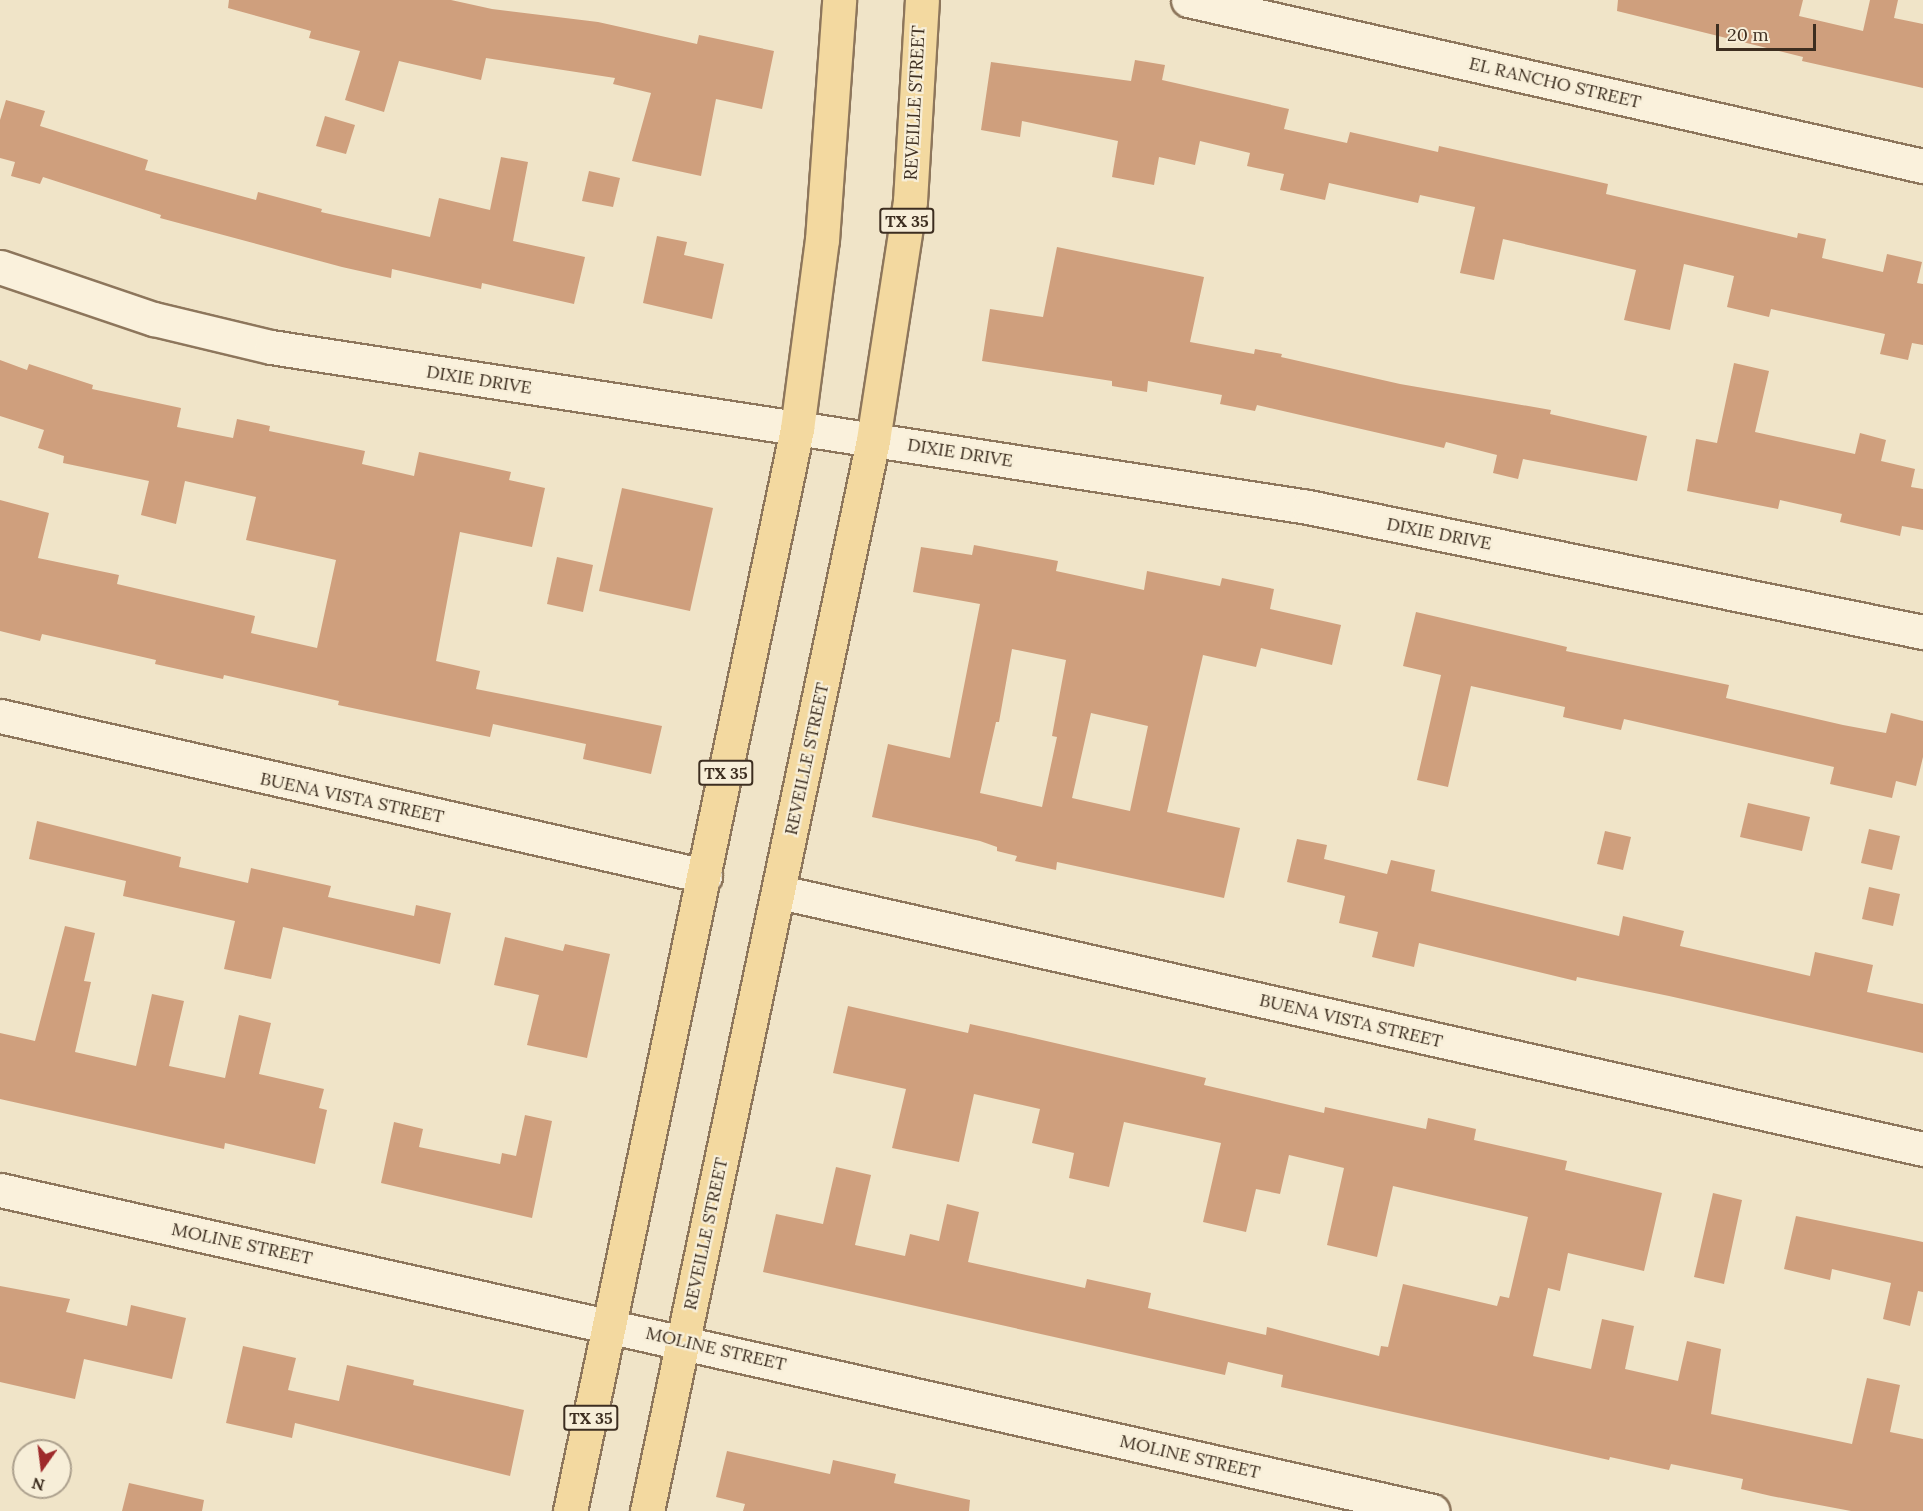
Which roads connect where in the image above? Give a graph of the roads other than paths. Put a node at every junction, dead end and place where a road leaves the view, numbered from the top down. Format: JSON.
{"nodes":[{"id":1,"x":839,"y":0,"type":"edge"},
{"id":2,"x":922,"y":0,"type":"edge"},
{"id":3,"x":1188,"y":0,"type":"edge"},
{"id":4,"x":1923,"y":166,"type":"edge"},
{"id":5,"x":0,"y":267,"type":"edge"},
{"id":6,"x":797,"y":429,"type":"junction"},
{"id":7,"x":873,"y":440,"type":"junction"},
{"id":8,"x":1923,"y":632,"type":"edge"},
{"id":9,"x":0,"y":716,"type":"edge"},
{"id":10,"x":705,"y":876,"type":"junction"},
{"id":11,"x":780,"y":892,"type":"junction"},
{"id":12,"x":1923,"y":1149,"type":"edge"},
{"id":13,"x":0,"y":1190,"type":"edge"},
{"id":14,"x":612,"y":1326,"type":"junction"},
{"id":15,"x":682,"y":1342,"type":"junction"},
{"id":16,"x":570,"y":1511,"type":"edge"},
{"id":17,"x":647,"y":1511,"type":"edge"},
{"id":18,"x":1432,"y":1511,"type":"edge"}],
"edges":[{"from":1,"to":6,"type":"main road","number":"TX 35"},
{"from":2,"to":7,"type":"main road","name":"REVEILLE STREET","number":"TX 35"},
{"from":3,"to":4,"type":"street","name":"EL RANCHO STREET"},
{"from":5,"to":6,"type":"street","name":"DIXIE DRIVE"},
{"from":6,"to":7,"type":"street","name":"DIXIE DRIVE"},
{"from":6,"to":10,"type":"main road","number":"TX 35"},
{"from":7,"to":8,"type":"street","name":"DIXIE DRIVE"},
{"from":7,"to":11,"type":"main road","name":"REVEILLE STREET","number":"TX 35"},
{"from":9,"to":10,"type":"street","name":"BUENA VISTA STREET"},
{"from":10,"to":14,"type":"main road","number":"TX 35"},
{"from":11,"to":12,"type":"street","name":"BUENA VISTA STREET"},
{"from":11,"to":15,"type":"main road","name":"REVEILLE STREET","number":"TX 35"},
{"from":13,"to":14,"type":"street","name":"MOLINE STREET"},
{"from":14,"to":15,"type":"street","name":"MOLINE STREET"},
{"from":14,"to":16,"type":"main road","number":"TX 35"},
{"from":15,"to":17,"type":"main road","name":"REVEILLE STREET","number":"TX 35"},
{"from":15,"to":18,"type":"street","name":"MOLINE STREET"}]}
